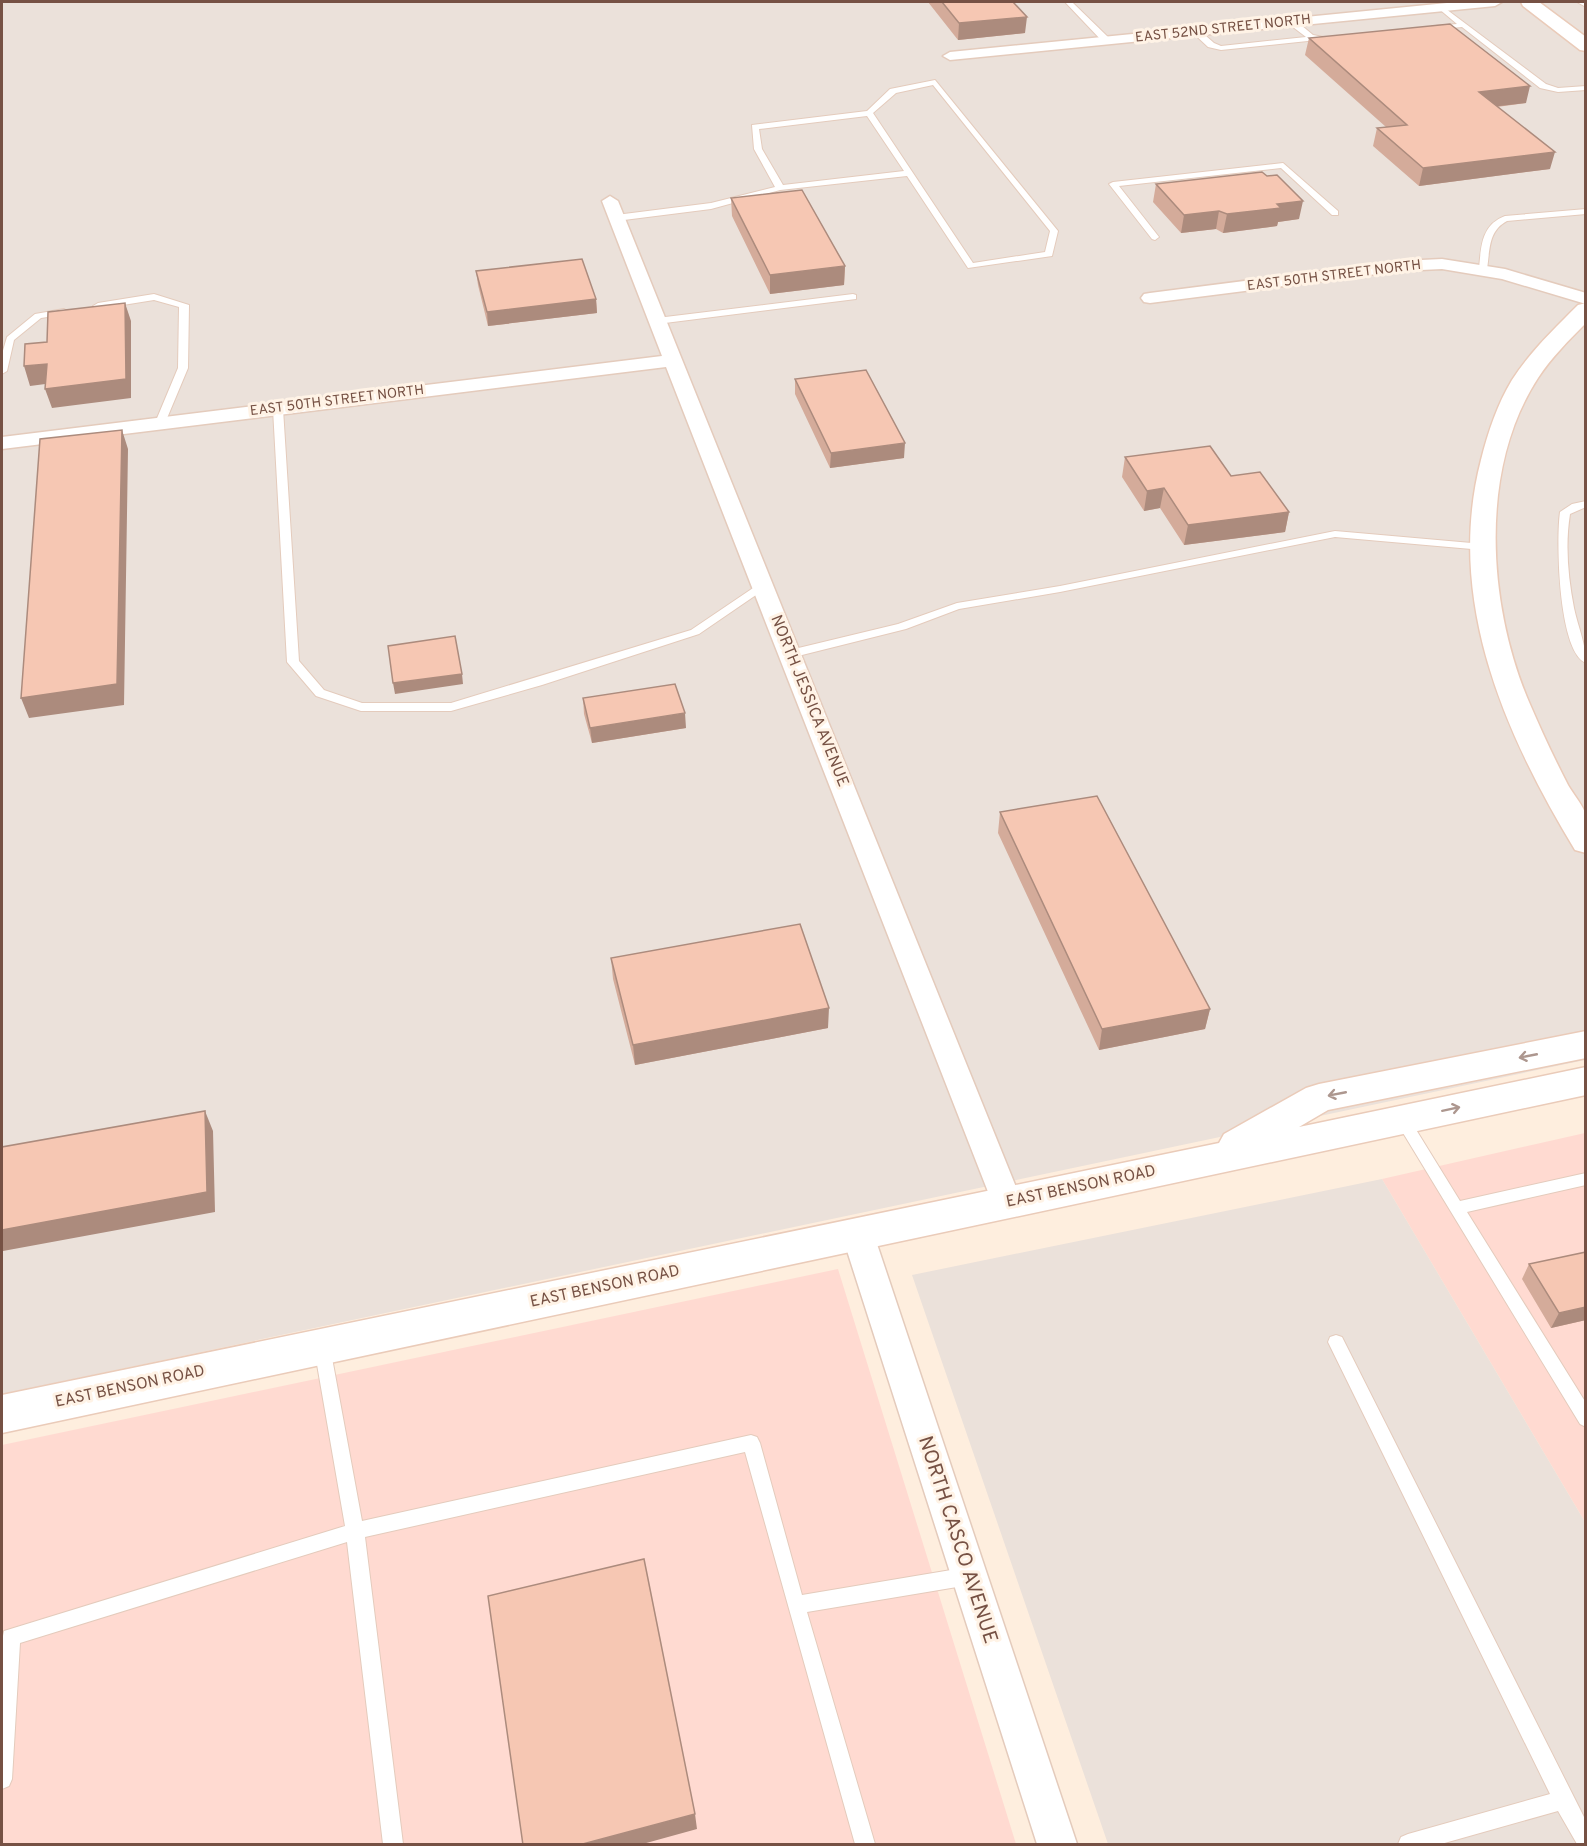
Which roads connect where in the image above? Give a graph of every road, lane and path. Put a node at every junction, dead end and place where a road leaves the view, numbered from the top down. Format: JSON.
{"nodes":[{"id":1,"x":1069,"y":2,"type":"edge"},
{"id":2,"x":1495,"y":2,"type":"edge"},
{"id":3,"x":1529,"y":2,"type":"edge"},
{"id":4,"x":1581,"y":2,"type":"edge"},
{"id":5,"x":1586,"y":5,"type":"edge"},
{"id":6,"x":1440,"y":7,"type":"junction"},
{"id":7,"x":1292,"y":22,"type":"junction"},
{"id":8,"x":1464,"y":25,"type":"junction"},
{"id":9,"x":1429,"y":29,"type":"edge"},
{"id":10,"x":1195,"y":31,"type":"junction"},
{"id":11,"x":1315,"y":38,"type":"junction"},
{"id":12,"x":1335,"y":39,"type":"edge"},
{"id":13,"x":1106,"y":40,"type":"junction"},
{"id":14,"x":1586,"y":46,"type":"edge"},
{"id":15,"x":950,"y":56,"type":"dead end"},
{"id":16,"x":1586,"y":88,"type":"edge"},
{"id":17,"x":869,"y":113,"type":"junction"},
{"id":18,"x":910,"y":173,"type":"junction"},
{"id":19,"x":780,"y":188,"type":"junction"},
{"id":20,"x":613,"y":209,"type":"joint"},
{"id":21,"x":1586,"y":211,"type":"edge"},
{"id":22,"x":1335,"y":213,"type":"dead end"},
{"id":23,"x":1155,"y":237,"type":"dead end"},
{"id":24,"x":1483,"y":269,"type":"junction"},
{"id":25,"x":853,"y":297,"type":"dead end"},
{"id":26,"x":1150,"y":298,"type":"dead end"},
{"id":27,"x":1586,"y":299,"type":"edge"},
{"id":28,"x":85,"y":309,"type":"edge"},
{"id":29,"x":73,"y":310,"type":"edge"},
{"id":30,"x":1586,"y":310,"type":"edge"},
{"id":31,"x":657,"y":321,"type":"junction"},
{"id":32,"x":673,"y":360,"type":"junction"},
{"id":33,"x":2,"y":371,"type":"edge"},
{"id":34,"x":278,"y":409,"type":"junction"},
{"id":35,"x":159,"y":423,"type":"junction"},
{"id":36,"x":2,"y":443,"type":"edge"},
{"id":37,"x":1586,"y":504,"type":"edge"},
{"id":38,"x":1483,"y":547,"type":"junction"},
{"id":39,"x":763,"y":586,"type":"junction"},
{"id":40,"x":790,"y":654,"type":"junction"},
{"id":41,"x":1586,"y":660,"type":"edge"},
{"id":42,"x":1586,"y":842,"type":"edge"},
{"id":43,"x":1586,"y":1044,"type":"edge"},
{"id":44,"x":1586,"y":1081,"type":"edge"},
{"id":45,"x":1402,"y":1119,"type":"junction"},
{"id":46,"x":1209,"y":1160,"type":"junction"},
{"id":47,"x":1586,"y":1179,"type":"edge"},
{"id":48,"x":1007,"y":1202,"type":"junction"},
{"id":49,"x":1456,"y":1208,"type":"junction"},
{"id":50,"x":858,"y":1235,"type":"junction"},
{"id":51,"x":1336,"y":1342,"type":"dead end"},
{"id":52,"x":322,"y":1347,"type":"junction"},
{"id":53,"x":2,"y":1414,"type":"edge"},
{"id":54,"x":1586,"y":1419,"type":"edge"},
{"id":55,"x":355,"y":1531,"type":"junction"},
{"id":56,"x":969,"y":1576,"type":"junction"},
{"id":57,"x":796,"y":1605,"type":"junction"},
{"id":58,"x":2,"y":1779,"type":"edge"},
{"id":59,"x":1563,"y":1800,"type":"junction"},
{"id":60,"x":1586,"y":1841,"type":"edge"},
{"id":61,"x":393,"y":1845,"type":"edge"},
{"id":62,"x":866,"y":1845,"type":"edge"},
{"id":63,"x":1057,"y":1845,"type":"edge"},
{"id":64,"x":1408,"y":1845,"type":"edge"}],
"edges":[{"from":1,"to":13,"type":"lane"},
{"from":2,"to":6,"type":"street","name":"EAST 52ND STREET NORTH"},
{"from":3,"to":14,"type":"main road"},
{"from":4,"to":5,"type":"lane"},
{"from":6,"to":7,"type":"street","name":"EAST 52ND STREET NORTH"},
{"from":6,"to":8,"type":"lane"},
{"from":7,"to":10,"type":"street","name":"EAST 52ND STREET NORTH"},
{"from":7,"to":11,"type":"lane"},
{"from":8,"to":9,"type":"lane"},
{"from":8,"to":16,"type":"lane"},
{"from":10,"to":11,"type":"lane"},
{"from":10,"to":13,"type":"street","name":"EAST 52ND STREET NORTH"},
{"from":11,"to":12,"type":"lane"},
{"from":13,"to":15,"type":"street","name":"EAST 52ND STREET NORTH"},
{"from":17,"to":18,"type":"lane"},
{"from":17,"to":18,"type":"lane"},
{"from":17,"to":19,"type":"lane"},
{"from":18,"to":19,"type":"lane"},
{"from":19,"to":20,"type":"lane"},
{"from":20,"to":31,"type":"street","name":"NORTH JESSICA AVENUE"},
{"from":21,"to":24,"type":"lane"},
{"from":22,"to":23,"type":"lane"},
{"from":24,"to":26,"type":"street","name":"EAST 50TH STREET NORTH"},
{"from":24,"to":27,"type":"street","name":"EAST 50TH STREET NORTH"},
{"from":25,"to":31,"type":"lane"},
{"from":28,"to":35,"type":"lane"},
{"from":29,"to":33,"type":"lane"},
{"from":30,"to":38,"type":"main road"},
{"from":31,"to":32,"type":"street","name":"NORTH JESSICA AVENUE"},
{"from":32,"to":34,"type":"street","name":"EAST 50TH STREET NORTH"},
{"from":32,"to":39,"type":"street","name":"NORTH JESSICA AVENUE"},
{"from":34,"to":35,"type":"street","name":"EAST 50TH STREET NORTH"},
{"from":34,"to":39,"type":"lane"},
{"from":35,"to":36,"type":"street","name":"EAST 50TH STREET NORTH"},
{"from":37,"to":41,"type":"lane"},
{"from":38,"to":40,"type":"lane"},
{"from":38,"to":42,"type":"main road"},
{"from":39,"to":40,"type":"street","name":"NORTH JESSICA AVENUE"},
{"from":40,"to":48,"type":"street","name":"NORTH JESSICA AVENUE"},
{"from":43,"to":46,"type":"main road","name":"EAST BENSON ROAD","one_way":true},
{"from":45,"to":44,"type":"main road","name":"EAST BENSON ROAD","one_way":true},
{"from":45,"to":46,"type":"main road","name":"EAST BENSON ROAD"},
{"from":45,"to":49,"type":"lane"},
{"from":46,"to":48,"type":"main road","name":"EAST BENSON ROAD"},
{"from":47,"to":49,"type":"lane"},
{"from":48,"to":50,"type":"main road","name":"EAST BENSON ROAD"},
{"from":49,"to":54,"type":"lane"},
{"from":50,"to":52,"type":"main road","name":"EAST BENSON ROAD"},
{"from":50,"to":56,"type":"street","name":"NORTH CASCO AVENUE"},
{"from":51,"to":59,"type":"lane"},
{"from":52,"to":53,"type":"main road","name":"EAST BENSON ROAD"},
{"from":52,"to":55,"type":"lane"},
{"from":55,"to":57,"type":"lane"},
{"from":55,"to":58,"type":"lane"},
{"from":55,"to":61,"type":"lane"},
{"from":56,"to":57,"type":"lane"},
{"from":56,"to":63,"type":"street","name":"NORTH CASCO AVENUE"},
{"from":57,"to":62,"type":"lane"},
{"from":59,"to":60,"type":"lane"},
{"from":59,"to":64,"type":"lane"}]}
